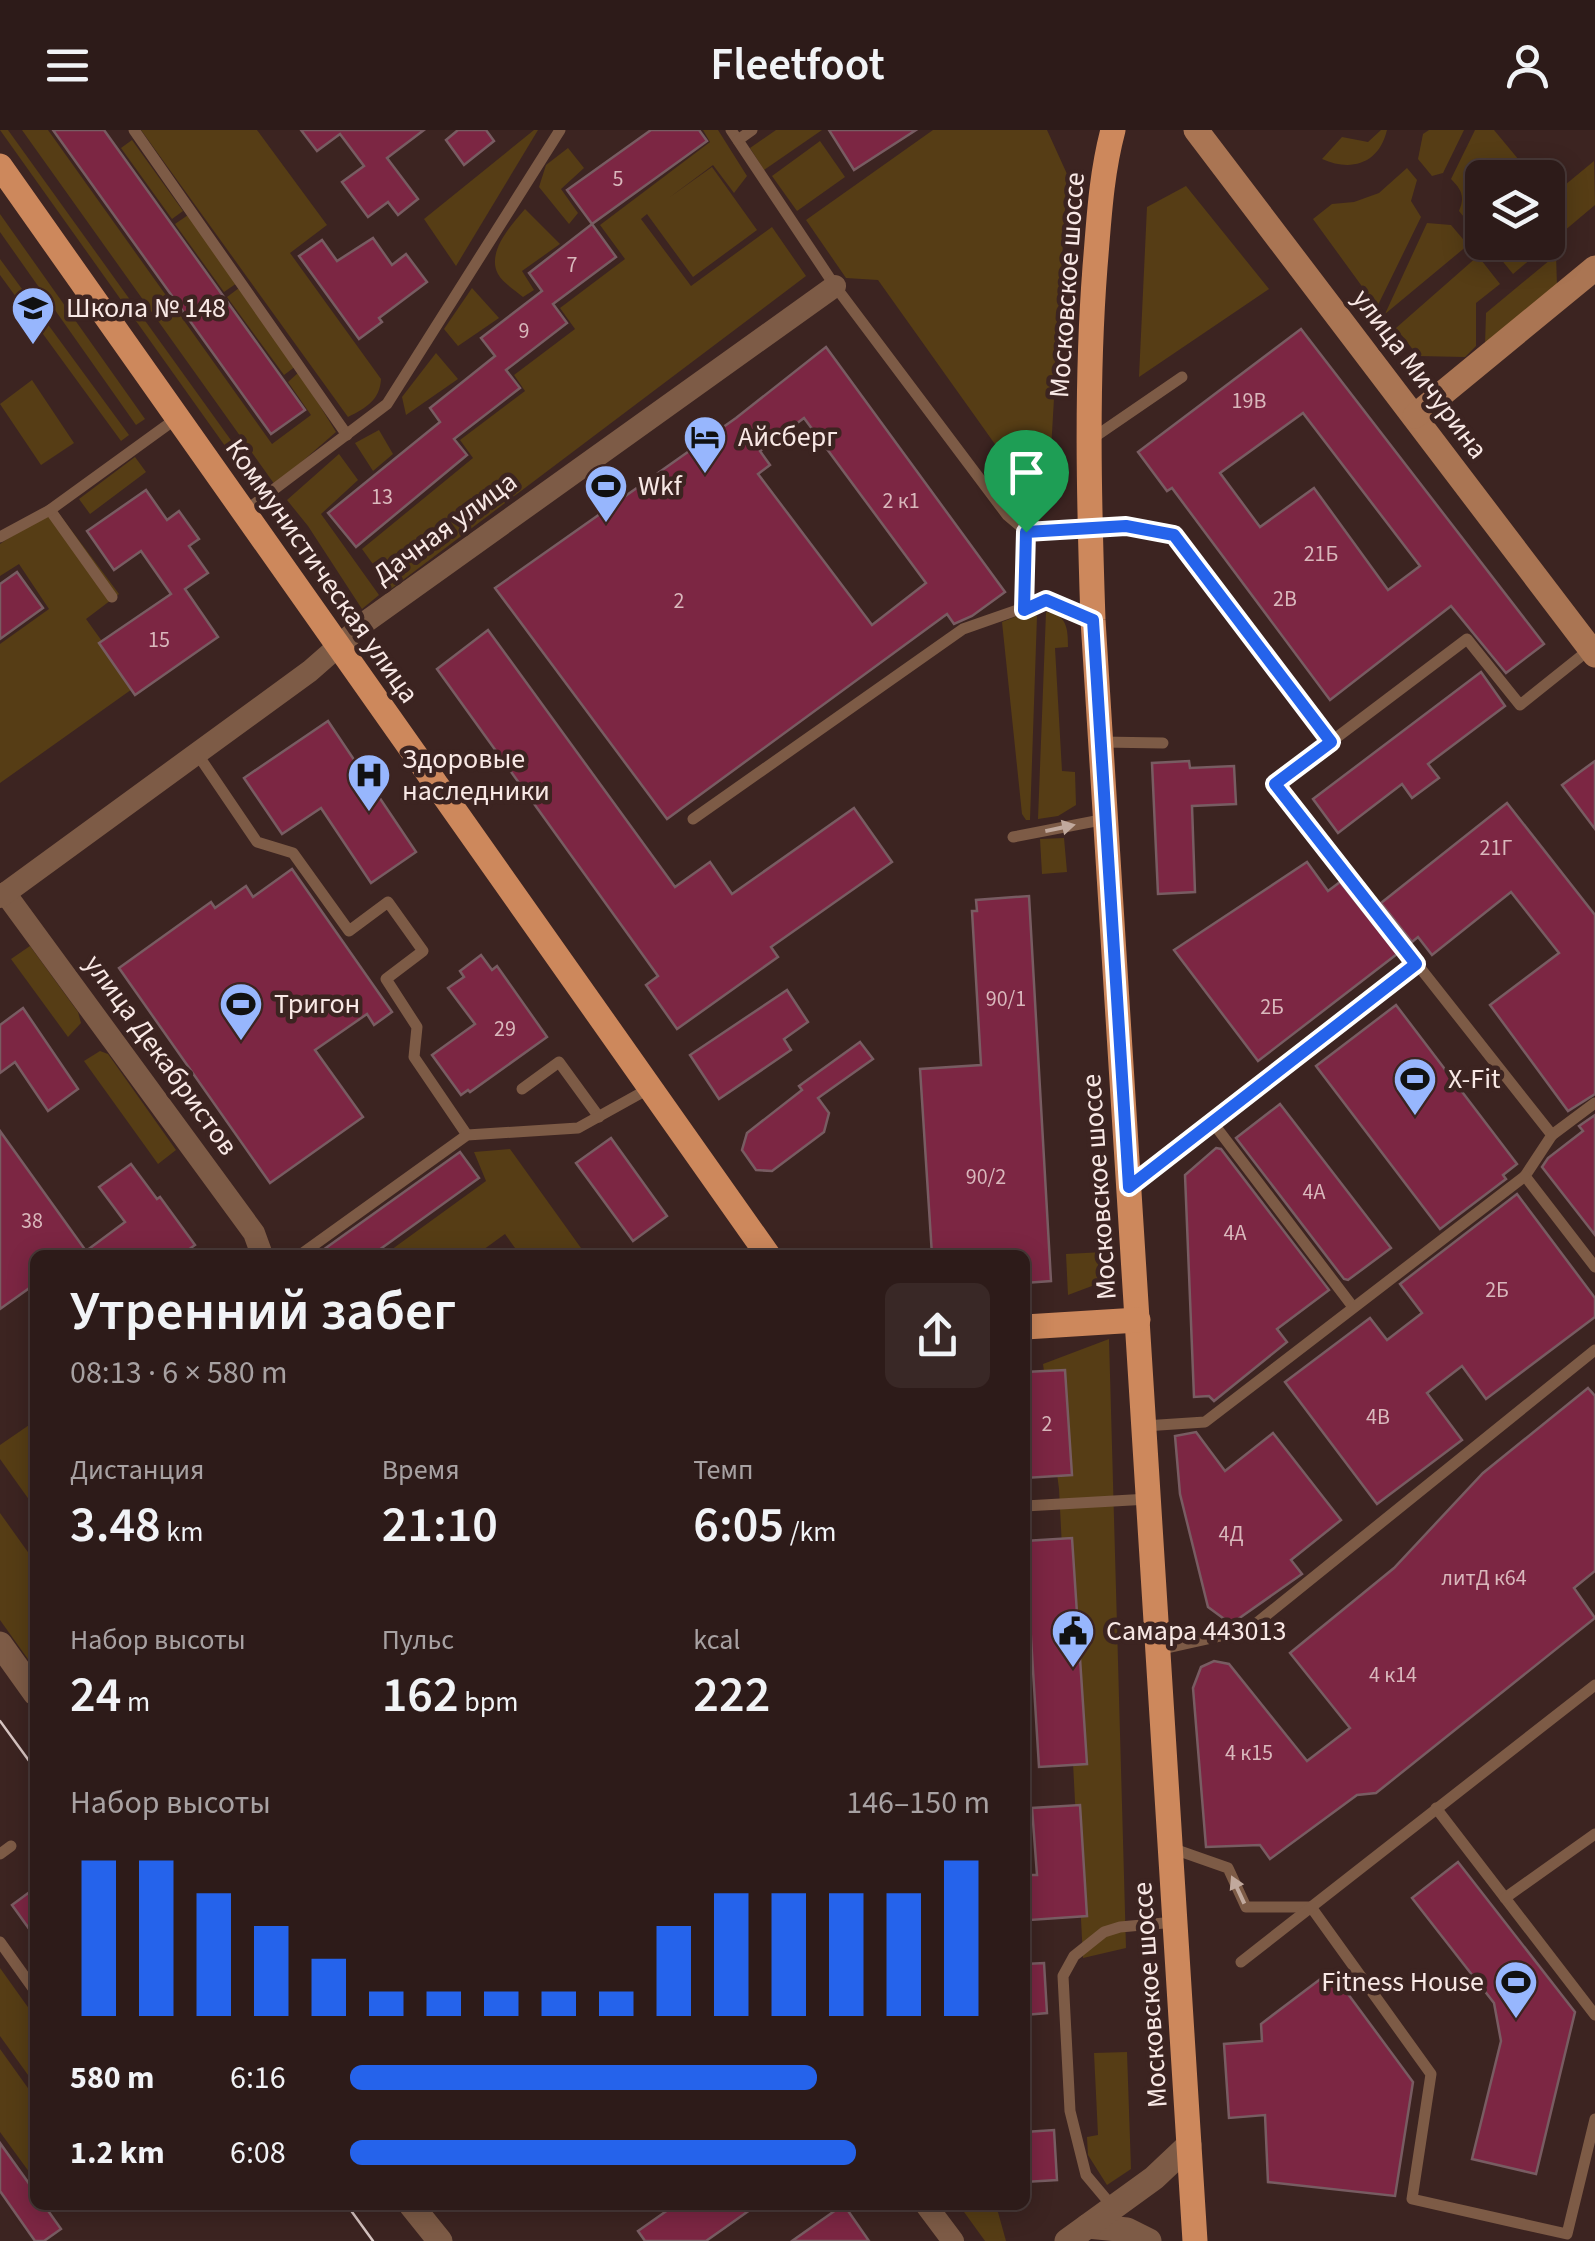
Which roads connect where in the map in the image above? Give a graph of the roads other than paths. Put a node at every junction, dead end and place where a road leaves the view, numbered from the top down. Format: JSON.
{"nodes":[{"id":1,"x":134,"y":130,"type":"edge"},
{"id":2,"x":560,"y":130,"type":"edge"},
{"id":3,"x":752,"y":130,"type":"edge"},
{"id":4,"x":1114,"y":130,"type":"edge"},
{"id":5,"x":1196,"y":130,"type":"edge"},
{"id":6,"x":735,"y":135,"type":"edge"},
{"id":7,"x":0,"y":166,"type":"edge"},
{"id":8,"x":1595,"y":268,"type":"edge"},
{"id":9,"x":834,"y":286,"type":"junction"},
{"id":10,"x":1182,"y":377,"type":"dead end"},
{"id":11,"x":1415,"y":416,"type":"junction"},
{"id":12,"x":178,"y":418,"type":"junction"},
{"id":13,"x":347,"y":434,"type":"junction"},
{"id":14,"x":1089,"y":440,"type":"junction"},
{"id":15,"x":50,"y":510,"type":"junction"},
{"id":16,"x":244,"y":512,"type":"junction"},
{"id":17,"x":1090,"y":529,"type":"junction"},
{"id":18,"x":1026,"y":532,"type":"junction"},
{"id":19,"x":0,"y":536,"type":"edge"},
{"id":20,"x":112,"y":596,"type":"dead end"},
{"id":21,"x":1024,"y":610,"type":"junction"},
{"id":22,"x":1093,"y":620,"type":"junction"},
{"id":23,"x":340,"y":647,"type":"junction"},
{"id":24,"x":1593,"y":652,"type":"edge"},
{"id":25,"x":1101,"y":742,"type":"junction"},
{"id":26,"x":1163,"y":742,"type":"dead end"},
{"id":27,"x":1331,"y":742,"type":"junction"},
{"id":28,"x":196,"y":752,"type":"junction"},
{"id":29,"x":693,"y":819,"type":"dead end"},
{"id":30,"x":1106,"y":819,"type":"junction"},
{"id":31,"x":1013,"y":837,"type":"dead end"},
{"id":32,"x":3,"y":895,"type":"edge"},
{"id":33,"x":1416,"y":964,"type":"junction"},
{"id":34,"x":650,"y":1088,"type":"junction"},
{"id":35,"x":522,"y":1089,"type":"dead end"},
{"id":36,"x":1595,"y":1104,"type":"edge"},
{"id":37,"x":598,"y":1117,"type":"junction"},
{"id":38,"x":1212,"y":1123,"type":"junction"},
{"id":39,"x":468,"y":1135,"type":"junction"},
{"id":40,"x":1552,"y":1135,"type":"junction"},
{"id":41,"x":1525,"y":1176,"type":"junction"},
{"id":42,"x":1129,"y":1187,"type":"junction"},
{"id":43,"x":260,"y":1250,"type":"edge"},
{"id":44,"x":307,"y":1250,"type":"edge"},
{"id":45,"x":764,"y":1250,"type":"edge"},
{"id":46,"x":1595,"y":1267,"type":"edge"},
{"id":47,"x":1353,"y":1307,"type":"junction"},
{"id":48,"x":1138,"y":1320,"type":"junction"},
{"id":49,"x":1030,"y":1327,"type":"edge"},
{"id":50,"x":1595,"y":1350,"type":"edge"},
{"id":51,"x":1144,"y":1426,"type":"junction"},
{"id":52,"x":1149,"y":1498,"type":"junction"},
{"id":53,"x":1030,"y":1506,"type":"edge"},
{"id":54,"x":0,"y":1644,"type":"edge"},
{"id":55,"x":1158,"y":1650,"type":"junction"},
{"id":56,"x":1595,"y":1685,"type":"edge"},
{"id":57,"x":30,"y":1686,"type":"edge"},
{"id":58,"x":1436,"y":1808,"type":"junction"},
{"id":59,"x":1595,"y":1834,"type":"edge"},
{"id":60,"x":1171,"y":1848,"type":"junction"},
{"id":61,"x":1505,"y":1898,"type":"junction"},
{"id":62,"x":1311,"y":1907,"type":"junction"},
{"id":63,"x":1175,"y":1922,"type":"junction"},
{"id":64,"x":0,"y":1942,"type":"edge"},
{"id":65,"x":1241,"y":1962,"type":"dead end"},
{"id":66,"x":30,"y":1984,"type":"edge"},
{"id":67,"x":1595,"y":2015,"type":"edge"},
{"id":68,"x":1595,"y":2119,"type":"edge"},
{"id":69,"x":1189,"y":2145,"type":"junction"},
{"id":70,"x":1113,"y":2208,"type":"junction"},
{"id":71,"x":415,"y":2210,"type":"edge"},
{"id":72,"x":930,"y":2210,"type":"edge"},
{"id":73,"x":1077,"y":2234,"type":"edge"},
{"id":74,"x":440,"y":2241,"type":"edge"},
{"id":75,"x":952,"y":2241,"type":"edge"},
{"id":76,"x":1149,"y":2241,"type":"edge"},
{"id":77,"x":1195,"y":2241,"type":"edge"}],
"edges":[{"from":1,"to":13,"type":"lane"},
{"from":2,"to":13,"type":"lane"},
{"from":3,"to":6,"type":"lane"},
{"from":4,"to":14,"type":"main road","name":"Московское шоссе"},
{"from":5,"to":11,"type":"main road","name":"улица Мичурина"},
{"from":6,"to":9,"type":"lane"},
{"from":7,"to":12,"type":"main road","name":"Коммунистическая улица"},
{"from":8,"to":11,"type":"main road"},
{"from":9,"to":18,"type":"lane"},
{"from":9,"to":23,"type":"street","name":"Дачная улица"},
{"from":10,"to":14,"type":"lane"},
{"from":11,"to":24,"type":"main road","name":"улица Мичурина"},
{"from":12,"to":15,"type":"lane"},
{"from":12,"to":16,"type":"main road","name":"Коммунистическая улица"},
{"from":13,"to":16,"type":"lane"},
{"from":14,"to":17,"type":"main road","name":"Московское шоссе"},
{"from":15,"to":19,"type":"lane"},
{"from":15,"to":20,"type":"lane"},
{"from":16,"to":23,"type":"main road","name":"Коммунистическая улица"},
{"from":17,"to":18,"type":"lane"},
{"from":17,"to":22,"type":"main road","name":"Московское шоссе"},
{"from":17,"to":27,"type":"lane"},
{"from":18,"to":21,"type":"lane"},
{"from":21,"to":22,"type":"lane"},
{"from":21,"to":29,"type":"lane"},
{"from":22,"to":25,"type":"main road","name":"Московское шоссе"},
{"from":23,"to":28,"type":"street","name":"Дачная улица"},
{"from":23,"to":34,"type":"main road","name":"Коммунистическая улица"},
{"from":24,"to":27,"type":"lane"},
{"from":25,"to":26,"type":"lane"},
{"from":25,"to":30,"type":"main road","name":"Московское шоссе"},
{"from":27,"to":33,"type":"lane"},
{"from":28,"to":32,"type":"street","name":"Дачная улица"},
{"from":28,"to":39,"type":"lane"},
{"from":31,"to":30,"type":"lane","one_way":true},
{"from":30,"to":42,"type":"main road","name":"Московское шоссе"},
{"from":32,"to":43,"type":"street","name":"улица Декабристов"},
{"from":33,"to":38,"type":"lane"},
{"from":33,"to":40,"type":"lane"},
{"from":34,"to":37,"type":"lane"},
{"from":34,"to":45,"type":"main road","name":"Коммунистическая улица"},
{"from":35,"to":37,"type":"lane"},
{"from":36,"to":40,"type":"lane"},
{"from":37,"to":39,"type":"lane"},
{"from":38,"to":42,"type":"lane"},
{"from":38,"to":47,"type":"lane"},
{"from":39,"to":44,"type":"lane"},
{"from":40,"to":41,"type":"lane"},
{"from":41,"to":46,"type":"lane"},
{"from":41,"to":47,"type":"lane"},
{"from":42,"to":48,"type":"main road","name":"Московское шоссе"},
{"from":47,"to":51,"type":"lane"},
{"from":48,"to":49,"type":"main road"},
{"from":48,"to":51,"type":"main road","name":"Московское шоссе"},
{"from":50,"to":55,"type":"lane"},
{"from":51,"to":52,"type":"main road","name":"Московское шоссе"},
{"from":52,"to":53,"type":"lane"},
{"from":52,"to":55,"type":"main road","name":"Московское шоссе"},
{"from":54,"to":57,"type":"street"},
{"from":55,"to":60,"type":"main road","name":"Московское шоссе"},
{"from":56,"to":58,"type":"lane"},
{"from":58,"to":61,"type":"lane"},
{"from":58,"to":62,"type":"lane"},
{"from":59,"to":61,"type":"lane"},
{"from":62,"to":60,"type":"lane","one_way":true},
{"from":60,"to":63,"type":"main road","name":"Московское шоссе"},
{"from":61,"to":67,"type":"lane"},
{"from":62,"to":65,"type":"lane"},
{"from":62,"to":68,"type":"lane"},
{"from":63,"to":69,"type":"main road","name":"Московское шоссе"},
{"from":63,"to":70,"type":"lane"},
{"from":64,"to":66,"type":"lane"},
{"from":69,"to":70,"type":"street"},
{"from":69,"to":77,"type":"main road","name":"Московское шоссе"},
{"from":70,"to":73,"type":"street"},
{"from":71,"to":74,"type":"street"},
{"from":72,"to":75,"type":"street"},
{"from":73,"to":76,"type":"street"}]}
